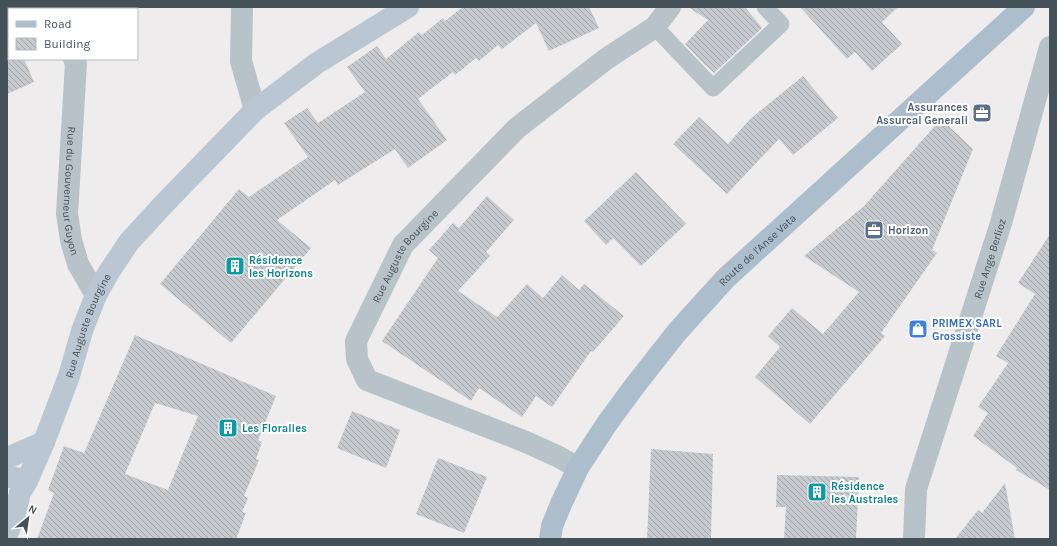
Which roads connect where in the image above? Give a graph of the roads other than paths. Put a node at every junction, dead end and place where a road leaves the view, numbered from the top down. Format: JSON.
{"nodes":[{"id":1,"x":242,"y":7,"type":"edge"},
{"id":2,"x":408,"y":7,"type":"edge"},
{"id":3,"x":670,"y":7,"type":"edge"},
{"id":4,"x":765,"y":7,"type":"edge"},
{"id":5,"x":1024,"y":7,"type":"edge"},
{"id":6,"x":655,"y":27,"type":"junction"},
{"id":7,"x":1050,"y":47,"type":"edge"},
{"id":8,"x":76,"y":60,"type":"edge"},
{"id":9,"x":255,"y":110,"type":"junction"},
{"id":10,"x":96,"y":295,"type":"junction"},
{"id":11,"x":44,"y":442,"type":"junction"},
{"id":12,"x":7,"y":458,"type":"edge"},
{"id":13,"x":578,"y":468,"type":"junction"},
{"id":14,"x":15,"y":487,"type":"edge"},
{"id":15,"x":7,"y":534,"type":"edge"},
{"id":16,"x":550,"y":539,"type":"edge"},
{"id":17,"x":914,"y":539,"type":"edge"}],
"edges":[{"from":1,"to":9,"type":"street"},
{"from":2,"to":9,"type":"street","name":"Rue Auguste Bourgine"},
{"from":3,"to":6,"type":"street","name":"Rue Auguste Bourgine"},
{"from":4,"to":6,"type":"lane"},
{"from":5,"to":13,"type":"main road","name":"Route de l'Anse Vata"},
{"from":6,"to":13,"type":"street","name":"Rue Auguste Bourgine"},
{"from":7,"to":17,"type":"street","name":"Rue Ange Berlioz"},
{"from":8,"to":10,"type":"street","name":"Rue du Gouverneur Guyon"},
{"from":9,"to":10,"type":"street","name":"Rue Auguste Bourgine"},
{"from":10,"to":11,"type":"street","name":"Rue Auguste Bourgine"},
{"from":11,"to":12,"type":"street"},
{"from":11,"to":14,"type":"street","name":"Rue Auguste Bourgine"},
{"from":13,"to":16,"type":"main road","name":"Route de l'Anse Vata"},
{"from":14,"to":15,"type":"street","name":"Rue Auguste Bourgine"}]}
